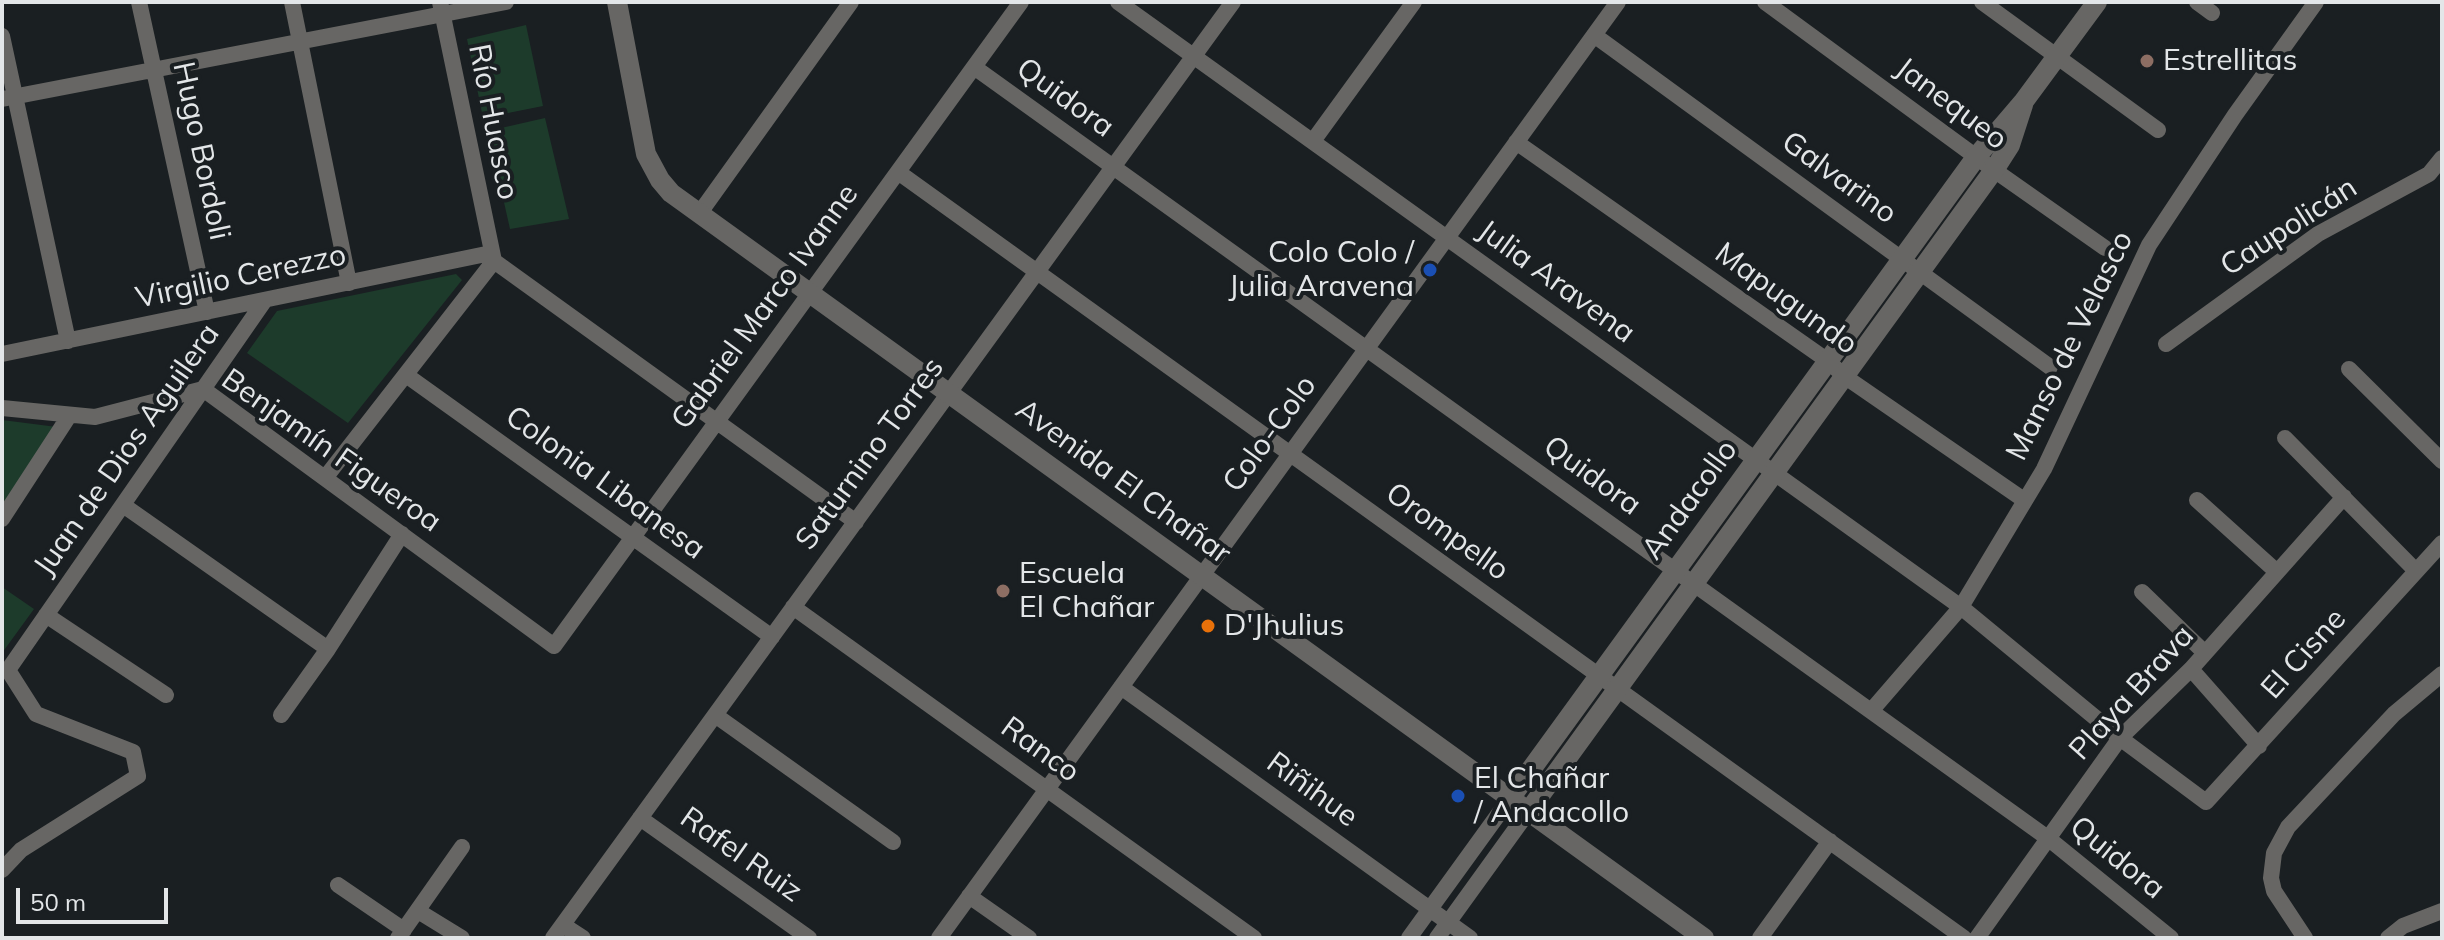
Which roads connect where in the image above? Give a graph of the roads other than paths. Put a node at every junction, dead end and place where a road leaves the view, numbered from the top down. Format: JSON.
{"nodes":[{"id":1,"x":139,"y":2,"type":"edge"},
{"id":2,"x":292,"y":2,"type":"edge"},
{"id":3,"x":506,"y":2,"type":"edge"},
{"id":4,"x":617,"y":2,"type":"edge"},
{"id":5,"x":851,"y":2,"type":"edge"},
{"id":6,"x":1021,"y":2,"type":"edge"},
{"id":7,"x":1118,"y":2,"type":"edge"},
{"id":8,"x":1233,"y":2,"type":"edge"},
{"id":9,"x":1414,"y":2,"type":"edge"},
{"id":10,"x":1618,"y":2,"type":"edge"},
{"id":11,"x":1765,"y":2,"type":"edge"},
{"id":12,"x":1982,"y":2,"type":"edge"},
{"id":13,"x":2097,"y":2,"type":"edge"},
{"id":14,"x":2197,"y":2,"type":"edge"},
{"id":15,"x":2316,"y":2,"type":"edge"},
{"id":16,"x":441,"y":8,"type":"edge"},
{"id":17,"x":2212,"y":13,"type":"dead end"},
{"id":18,"x":1594,"y":35,"type":"junction"},
{"id":19,"x":2,"y":36,"type":"edge"},
{"id":20,"x":300,"y":41,"type":"junction"},
{"id":21,"x":1194,"y":56,"type":"junction"},
{"id":22,"x":2057,"y":57,"type":"junction"},
{"id":23,"x":974,"y":67,"type":"junction"},
{"id":24,"x":154,"y":70,"type":"junction"},
{"id":25,"x":8,"y":98,"type":"edge"},
{"id":26,"x":2024,"y":101,"type":"junction"},
{"id":27,"x":2158,"y":130,"type":"dead end"},
{"id":28,"x":1313,"y":141,"type":"junction"},
{"id":29,"x":1516,"y":142,"type":"junction"},
{"id":30,"x":1977,"y":156,"type":"junction"},
{"id":31,"x":2442,"y":158,"type":"edge"},
{"id":32,"x":1113,"y":167,"type":"junction"},
{"id":33,"x":1994,"y":170,"type":"junction"},
{"id":34,"x":898,"y":172,"type":"junction"},
{"id":35,"x":699,"y":214,"type":"junction"},
{"id":36,"x":1447,"y":238,"type":"junction"},
{"id":37,"x":2105,"y":248,"type":"dead end"},
{"id":38,"x":492,"y":257,"type":"junction"},
{"id":39,"x":1902,"y":258,"type":"junction"},
{"id":40,"x":1037,"y":272,"type":"junction"},
{"id":41,"x":1920,"y":272,"type":"junction"},
{"id":42,"x":349,"y":283,"type":"junction"},
{"id":43,"x":810,"y":293,"type":"junction"},
{"id":44,"x":265,"y":300,"type":"junction"},
{"id":45,"x":207,"y":312,"type":"junction"},
{"id":46,"x":68,"y":341,"type":"junction"},
{"id":47,"x":2166,"y":344,"type":"dead end"},
{"id":48,"x":1366,"y":349,"type":"junction"},
{"id":49,"x":2,"y":354,"type":"edge"},
{"id":50,"x":1828,"y":361,"type":"junction"},
{"id":51,"x":2050,"y":367,"type":"dead end"},
{"id":52,"x":2349,"y":369,"type":"dead end"},
{"id":53,"x":406,"y":375,"type":"junction"},
{"id":54,"x":1844,"y":376,"type":"junction"},
{"id":55,"x":203,"y":389,"type":"junction"},
{"id":56,"x":949,"y":394,"type":"junction"},
{"id":57,"x":2,"y":408,"type":"edge"},
{"id":58,"x":69,"y":416,"type":"junction"},
{"id":59,"x":717,"y":422,"type":"junction"},
{"id":60,"x":2285,"y":438,"type":"dead end"},
{"id":61,"x":1290,"y":454,"type":"junction"},
{"id":62,"x":1756,"y":460,"type":"junction"},
{"id":63,"x":2442,"y":461,"type":"edge"},
{"id":64,"x":1774,"y":473,"type":"junction"},
{"id":65,"x":325,"y":478,"type":"junction"},
{"id":66,"x":2344,"y":497,"type":"junction"},
{"id":67,"x":2024,"y":500,"type":"junction"},
{"id":68,"x":2197,"y":500,"type":"dead end"},
{"id":69,"x":123,"y":505,"type":"junction"},
{"id":70,"x":2,"y":519,"type":"edge"},
{"id":71,"x":856,"y":522,"type":"junction"},
{"id":72,"x":402,"y":534,"type":"junction"},
{"id":73,"x":632,"y":538,"type":"junction"},
{"id":74,"x":2442,"y":543,"type":"edge"},
{"id":75,"x":1675,"y":571,"type":"junction"},
{"id":76,"x":2416,"y":571,"type":"junction"},
{"id":77,"x":2277,"y":572,"type":"junction"},
{"id":78,"x":1202,"y":576,"type":"junction"},
{"id":79,"x":1694,"y":584,"type":"junction"},
{"id":80,"x":2142,"y":592,"type":"dead end"},
{"id":81,"x":793,"y":607,"type":"junction"},
{"id":82,"x":1961,"y":607,"type":"junction"},
{"id":83,"x":46,"y":615,"type":"junction"},
{"id":84,"x":772,"y":637,"type":"junction"},
{"id":85,"x":554,"y":646,"type":"joint"},
{"id":86,"x":328,"y":649,"type":"junction"},
{"id":87,"x":2205,"y":653,"type":"junction"},
{"id":88,"x":2191,"y":669,"type":"junction"},
{"id":89,"x":2442,"y":674,"type":"edge"},
{"id":90,"x":1599,"y":676,"type":"junction"},
{"id":91,"x":1121,"y":687,"type":"junction"},
{"id":92,"x":1618,"y":689,"type":"junction"},
{"id":93,"x":166,"y":695,"type":"dead end"},
{"id":94,"x":1871,"y":711,"type":"junction"},
{"id":95,"x":281,"y":715,"type":"dead end"},
{"id":96,"x":715,"y":715,"type":"junction"},
{"id":97,"x":2120,"y":738,"type":"junction"},
{"id":98,"x":2259,"y":746,"type":"junction"},
{"id":99,"x":1047,"y":789,"type":"junction"},
{"id":100,"x":1511,"y":797,"type":"junction"},
{"id":101,"x":2206,"y":802,"type":"joint"},
{"id":102,"x":1528,"y":812,"type":"junction"},
{"id":103,"x":640,"y":818,"type":"junction"},
{"id":104,"x":2049,"y":839,"type":"junction"},
{"id":105,"x":1830,"y":841,"type":"junction"},
{"id":106,"x":893,"y":842,"type":"dead end"},
{"id":107,"x":462,"y":847,"type":"dead end"},
{"id":108,"x":2,"y":870,"type":"edge"},
{"id":109,"x":338,"y":885,"type":"dead end"},
{"id":110,"x":969,"y":896,"type":"junction"},
{"id":111,"x":1430,"y":909,"type":"junction"},
{"id":112,"x":418,"y":911,"type":"junction"},
{"id":113,"x":2442,"y":911,"type":"edge"},
{"id":114,"x":1448,"y":922,"type":"junction"},
{"id":115,"x":558,"y":931,"type":"edge"},
{"id":116,"x":401,"y":934,"type":"edge"},
{"id":117,"x":462,"y":938,"type":"edge"},
{"id":118,"x":583,"y":938,"type":"edge"},
{"id":119,"x":809,"y":938,"type":"edge"},
{"id":120,"x":939,"y":938,"type":"edge"},
{"id":121,"x":1029,"y":938,"type":"edge"},
{"id":122,"x":1254,"y":938,"type":"edge"},
{"id":123,"x":1409,"y":938,"type":"edge"},
{"id":124,"x":1437,"y":938,"type":"edge"},
{"id":125,"x":1470,"y":938,"type":"edge"},
{"id":126,"x":1704,"y":938,"type":"edge"},
{"id":127,"x":1760,"y":938,"type":"edge"},
{"id":128,"x":1964,"y":938,"type":"edge"},
{"id":129,"x":1977,"y":938,"type":"edge"},
{"id":130,"x":2171,"y":938,"type":"edge"},
{"id":131,"x":2305,"y":938,"type":"edge"},
{"id":132,"x":2388,"y":938,"type":"edge"}],
"edges":[{"from":1,"to":24,"type":"street","name":"Hugo Bordoli"},
{"from":2,"to":20,"type":"street"},
{"from":3,"to":16,"type":"street"},
{"from":4,"to":35,"type":"street","name":"Avenida El Chañar"},
{"from":5,"to":35,"type":"street"},
{"from":6,"to":23,"type":"street","name":"Gabriel Marco Ivanne"},
{"from":7,"to":21,"type":"street","name":"Julia Aravena"},
{"from":8,"to":21,"type":"street","name":"Saturnino Torres"},
{"from":9,"to":28,"type":"street"},
{"from":10,"to":18,"type":"street","name":"Colo-Colo"},
{"from":11,"to":30,"type":"street","name":"Janequeo"},
{"from":12,"to":22,"type":"street"},
{"from":13,"to":22,"type":"street","name":"Andacollo"},
{"from":14,"to":17,"type":"street"},
{"from":15,"to":67,"type":"street","name":"Manso de Velasco"},
{"from":16,"to":20,"type":"street"},
{"from":16,"to":38,"type":"street","name":"Río Huasco"},
{"from":18,"to":29,"type":"street","name":"Colo-Colo"},
{"from":18,"to":39,"type":"street","name":"Galvarino"},
{"from":19,"to":25,"type":"street"},
{"from":20,"to":24,"type":"street"},
{"from":20,"to":42,"type":"street"},
{"from":21,"to":28,"type":"street","name":"Julia Aravena"},
{"from":21,"to":32,"type":"street","name":"Saturnino Torres"},
{"from":22,"to":26,"type":"street","name":"Andacollo"},
{"from":22,"to":27,"type":"street"},
{"from":23,"to":32,"type":"street","name":"Quidora"},
{"from":23,"to":34,"type":"street","name":"Gabriel Marco Ivanne"},
{"from":24,"to":25,"type":"street"},
{"from":24,"to":45,"type":"street","name":"Hugo Bordoli"},
{"from":25,"to":46,"type":"street"},
{"from":26,"to":30,"type":"street","name":"Andacollo"},
{"from":26,"to":33,"type":"street","name":"Andacollo"},
{"from":28,"to":36,"type":"street","name":"Julia Aravena"},
{"from":29,"to":36,"type":"street","name":"Colo-Colo"},
{"from":29,"to":50,"type":"street","name":"Mapugundo"},
{"from":30,"to":33,"type":"street","name":"Janequeo"},
{"from":30,"to":39,"type":"street","name":"Andacollo"},
{"from":31,"to":47,"type":"street","name":"Caupolicán"},
{"from":32,"to":40,"type":"street","name":"Saturnino Torres"},
{"from":32,"to":48,"type":"street","name":"Quidora"},
{"from":33,"to":37,"type":"street","name":"Janequeo"},
{"from":33,"to":41,"type":"street","name":"Andacollo"},
{"from":34,"to":40,"type":"street","name":"Orompello"},
{"from":34,"to":43,"type":"street","name":"Gabriel Marco Ivanne"},
{"from":35,"to":43,"type":"street","name":"Avenida El Chañar"},
{"from":36,"to":48,"type":"street","name":"Colo-Colo"},
{"from":36,"to":62,"type":"street","name":"Julia Aravena"},
{"from":38,"to":42,"type":"street","name":"Virgilio Cerezzo"},
{"from":38,"to":53,"type":"street"},
{"from":38,"to":59,"type":"street"},
{"from":39,"to":41,"type":"street","name":"Galvarino"},
{"from":39,"to":50,"type":"street","name":"Andacollo"},
{"from":40,"to":56,"type":"street","name":"Saturnino Torres"},
{"from":40,"to":61,"type":"street","name":"Orompello"},
{"from":41,"to":51,"type":"street","name":"Galvarino"},
{"from":41,"to":54,"type":"street","name":"Andacollo"},
{"from":42,"to":44,"type":"street","name":"Virgilio Cerezzo"},
{"from":43,"to":56,"type":"street","name":"Avenida El Chañar"},
{"from":43,"to":59,"type":"street","name":"Gabriel Marco Ivanne"},
{"from":44,"to":45,"type":"street","name":"Virgilio Cerezzo"},
{"from":44,"to":55,"type":"street","name":"Juan de Dios Aguilera"},
{"from":45,"to":46,"type":"street","name":"Virgilio Cerezzo"},
{"from":46,"to":49,"type":"street","name":"Virgilio Cerezzo"},
{"from":48,"to":61,"type":"street","name":"Colo-Colo"},
{"from":48,"to":75,"type":"street","name":"Quidora"},
{"from":50,"to":54,"type":"street","name":"Mapugundo"},
{"from":50,"to":62,"type":"street","name":"Andacollo"},
{"from":52,"to":63,"type":"street"},
{"from":53,"to":65,"type":"street"},
{"from":53,"to":73,"type":"street","name":"Colonia Libanesa"},
{"from":54,"to":64,"type":"street","name":"Andacollo"},
{"from":54,"to":67,"type":"street","name":"Mapugundo"},
{"from":55,"to":58,"type":"street","name":"Benjamín Figueroa"},
{"from":55,"to":65,"type":"street","name":"Benjamín Figueroa"},
{"from":55,"to":69,"type":"street","name":"Juan de Dios Aguilera"},
{"from":56,"to":71,"type":"street","name":"Saturnino Torres"},
{"from":56,"to":78,"type":"street","name":"Avenida El Chañar"},
{"from":57,"to":58,"type":"street","name":"Benjamín Figueroa"},
{"from":58,"to":70,"type":"street"},
{"from":59,"to":71,"type":"street"},
{"from":59,"to":73,"type":"street","name":"Gabriel Marco Ivanne"},
{"from":60,"to":66,"type":"street"},
{"from":61,"to":78,"type":"street","name":"Colo-Colo"},
{"from":61,"to":90,"type":"street","name":"Orompello"},
{"from":62,"to":64,"type":"street","name":"Julia Aravena"},
{"from":62,"to":75,"type":"street","name":"Andacollo"},
{"from":64,"to":79,"type":"street","name":"Andacollo"},
{"from":64,"to":82,"type":"street","name":"Julia Aravena"},
{"from":65,"to":72,"type":"street","name":"Benjamín Figueroa"},
{"from":66,"to":76,"type":"street"},
{"from":66,"to":77,"type":"street","name":"Playa Brava"},
{"from":67,"to":82,"type":"street","name":"Manso de Velasco"},
{"from":68,"to":77,"type":"street"},
{"from":69,"to":83,"type":"street","name":"Juan de Dios Aguilera"},
{"from":69,"to":86,"type":"street"},
{"from":71,"to":81,"type":"street","name":"Saturnino Torres"},
{"from":72,"to":85,"type":"street","name":"Benjamín Figueroa"},
{"from":72,"to":86,"type":"street"},
{"from":73,"to":84,"type":"street","name":"Colonia Libanesa"},
{"from":73,"to":85,"type":"street","name":"Gabriel Marco Ivanne"},
{"from":74,"to":76,"type":"street","name":"El Cisne"},
{"from":75,"to":79,"type":"street","name":"Quidora"},
{"from":75,"to":90,"type":"street","name":"Andacollo"},
{"from":76,"to":98,"type":"street","name":"El Cisne"},
{"from":77,"to":87,"type":"street","name":"Playa Brava"},
{"from":78,"to":91,"type":"street","name":"Colo-Colo"},
{"from":78,"to":100,"type":"street","name":"Avenida El Chañar"},
{"from":79,"to":92,"type":"street","name":"Andacollo"},
{"from":79,"to":94,"type":"street","name":"Quidora"},
{"from":80,"to":87,"type":"street"},
{"from":81,"to":84,"type":"street","name":"Saturnino Torres"},
{"from":81,"to":99,"type":"street","name":"Ranco"},
{"from":82,"to":94,"type":"street","name":"Manso de Velasco"},
{"from":82,"to":97,"type":"street","name":"Julia Aravena"},
{"from":83,"to":93,"type":"street"},
{"from":83,"to":108,"type":"street","name":"Juan de Dios Aguilera"},
{"from":84,"to":96,"type":"street","name":"Saturnino Torres"},
{"from":86,"to":95,"type":"street"},
{"from":87,"to":88,"type":"street","name":"Playa Brava"},
{"from":88,"to":97,"type":"street","name":"Playa Brava"},
{"from":88,"to":98,"type":"street"},
{"from":89,"to":131,"type":"street"},
{"from":90,"to":92,"type":"street","name":"Orompello"},
{"from":90,"to":100,"type":"street","name":"Andacollo"},
{"from":91,"to":99,"type":"street","name":"Colo-Colo"},
{"from":91,"to":111,"type":"street","name":"Riñihue"},
{"from":92,"to":102,"type":"street","name":"Andacollo"},
{"from":92,"to":105,"type":"street","name":"Orompello"},
{"from":94,"to":104,"type":"street","name":"Quidora"},
{"from":96,"to":103,"type":"street","name":"Saturnino Torres"},
{"from":96,"to":106,"type":"street"},
{"from":97,"to":101,"type":"street","name":"Julia Aravena"},
{"from":97,"to":104,"type":"street","name":"Playa Brava"},
{"from":98,"to":101,"type":"street","name":"El Cisne"},
{"from":99,"to":110,"type":"street","name":"Colo-Colo"},
{"from":99,"to":122,"type":"street","name":"Ranco"},
{"from":100,"to":102,"type":"street","name":"Avenida El Chañar"},
{"from":100,"to":111,"type":"street","name":"Andacollo"},
{"from":102,"to":114,"type":"street","name":"Andacollo"},
{"from":102,"to":126,"type":"street","name":"Avenida El Chañar"},
{"from":103,"to":115,"type":"street","name":"Saturnino Torres"},
{"from":103,"to":119,"type":"street","name":"Rafel Ruiz"},
{"from":104,"to":129,"type":"street","name":"Playa Brava"},
{"from":104,"to":130,"type":"street","name":"Quidora"},
{"from":105,"to":127,"type":"street"},
{"from":105,"to":128,"type":"street","name":"Orompello"},
{"from":107,"to":112,"type":"street"},
{"from":109,"to":116,"type":"street"},
{"from":110,"to":120,"type":"street","name":"Colo-Colo"},
{"from":110,"to":121,"type":"street"},
{"from":111,"to":114,"type":"street","name":"Riñihue"},
{"from":111,"to":123,"type":"street","name":"Andacollo"},
{"from":112,"to":116,"type":"street"},
{"from":112,"to":117,"type":"street"},
{"from":113,"to":132,"type":"street"},
{"from":114,"to":124,"type":"street","name":"Andacollo"},
{"from":114,"to":125,"type":"street","name":"Riñihue"},
{"from":115,"to":118,"type":"street"}]}
